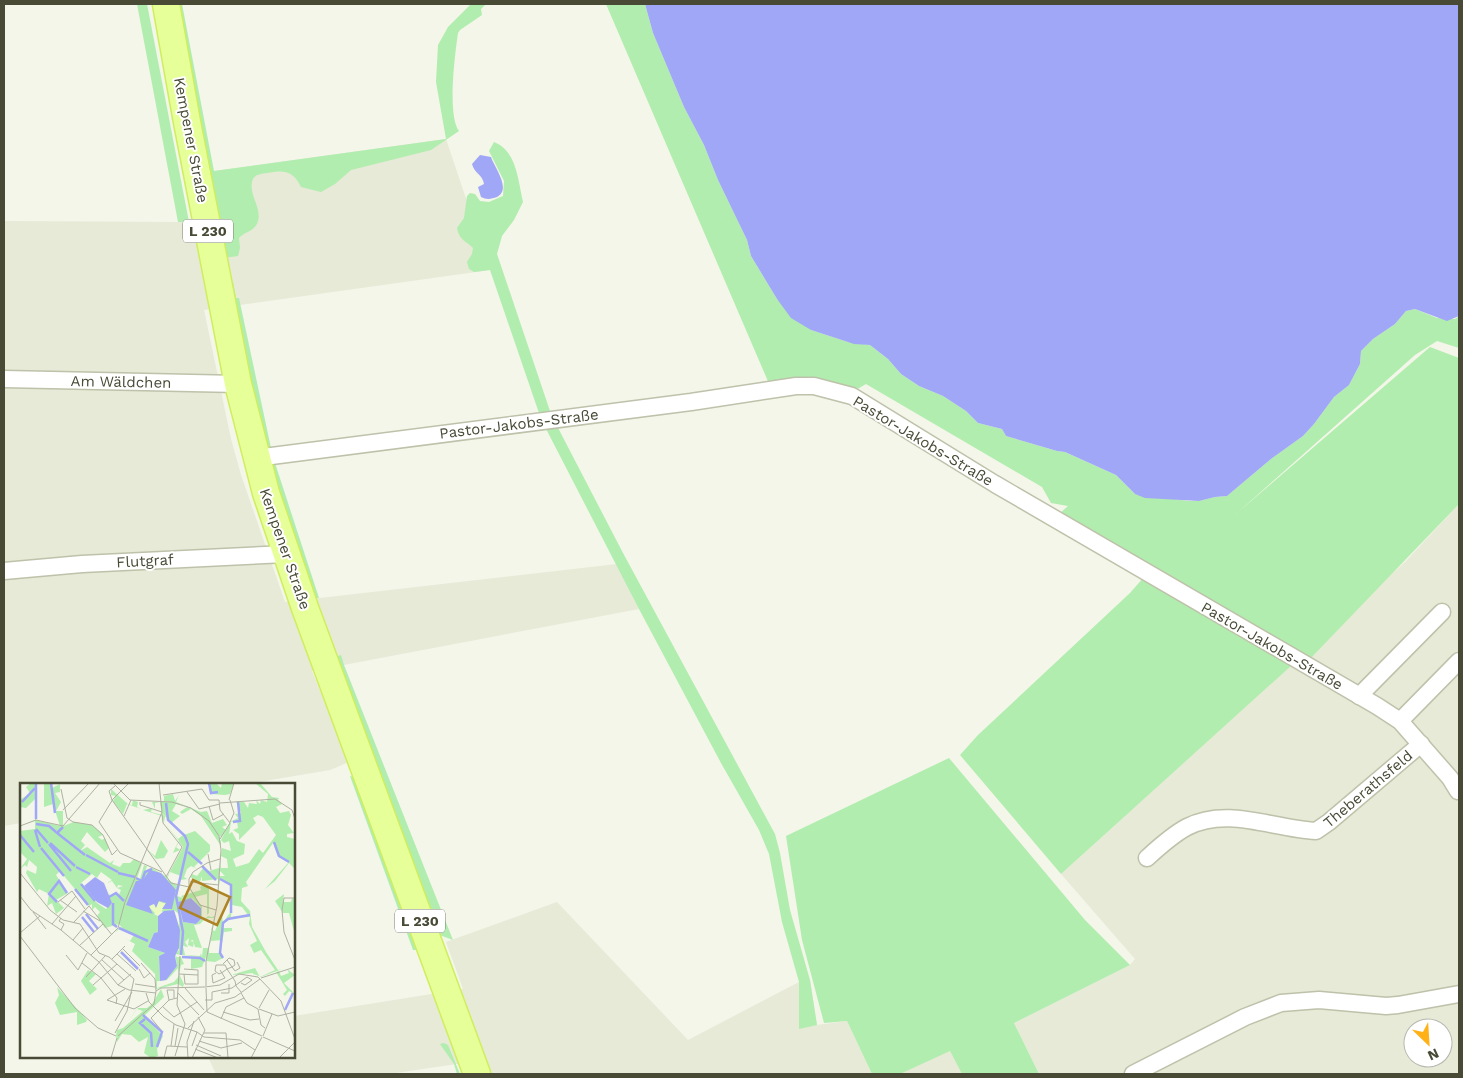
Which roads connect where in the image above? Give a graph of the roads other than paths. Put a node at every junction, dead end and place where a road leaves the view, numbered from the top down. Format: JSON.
{"nodes":[{"id":1,"x":166,"y":4,"type":"edge"},
{"id":2,"x":4,"y":379,"type":"edge"},
{"id":3,"x":238,"y":384,"type":"junction"},
{"id":4,"x":256,"y":458,"type":"junction"},
{"id":5,"x":286,"y":554,"type":"junction"},
{"id":6,"x":4,"y":571,"type":"edge"},
{"id":7,"x":1442,"y":612,"type":"dead end"},
{"id":8,"x":1459,"y":661,"type":"edge"},
{"id":9,"x":1359,"y":696,"type":"junction"},
{"id":10,"x":1400,"y":721,"type":"junction"},
{"id":11,"x":1420,"y":744,"type":"junction"},
{"id":12,"x":1459,"y":792,"type":"edge"},
{"id":13,"x":1147,"y":858,"type":"dead end"},
{"id":14,"x":1459,"y":994,"type":"edge"},
{"id":15,"x":477,"y":1074,"type":"edge"},
{"id":16,"x":1133,"y":1074,"type":"edge"}],
"edges":[{"from":1,"to":3,"type":"main road","name":"Kempener Straße","number":"L 230"},
{"from":2,"to":3,"type":"street","name":"Am Wäldchen"},
{"from":3,"to":4,"type":"main road","name":"Kempener Straße","number":"L 230"},
{"from":4,"to":5,"type":"main road","name":"Kempener Straße","number":"L 230"},
{"from":4,"to":9,"type":"street","name":"Pastor-Jakobs-Straße"},
{"from":5,"to":6,"type":"street","name":"Flutgraf"},
{"from":5,"to":15,"type":"main road","name":"Kempener Straße","number":"L 230"},
{"from":7,"to":9,"type":"street","name":"Pastor-Jakobs-Straße"},
{"from":8,"to":10,"type":"street"},
{"from":9,"to":10,"type":"street","name":"Pastor-Jakobs-Straße"},
{"from":10,"to":11,"type":"street","name":"Pastor-Jakobs-Straße"},
{"from":11,"to":12,"type":"street","name":"Pastor-Jakobs-Straße"},
{"from":11,"to":13,"type":"street","name":"Theberathsfeld"},
{"from":14,"to":16,"type":"street"}]}
